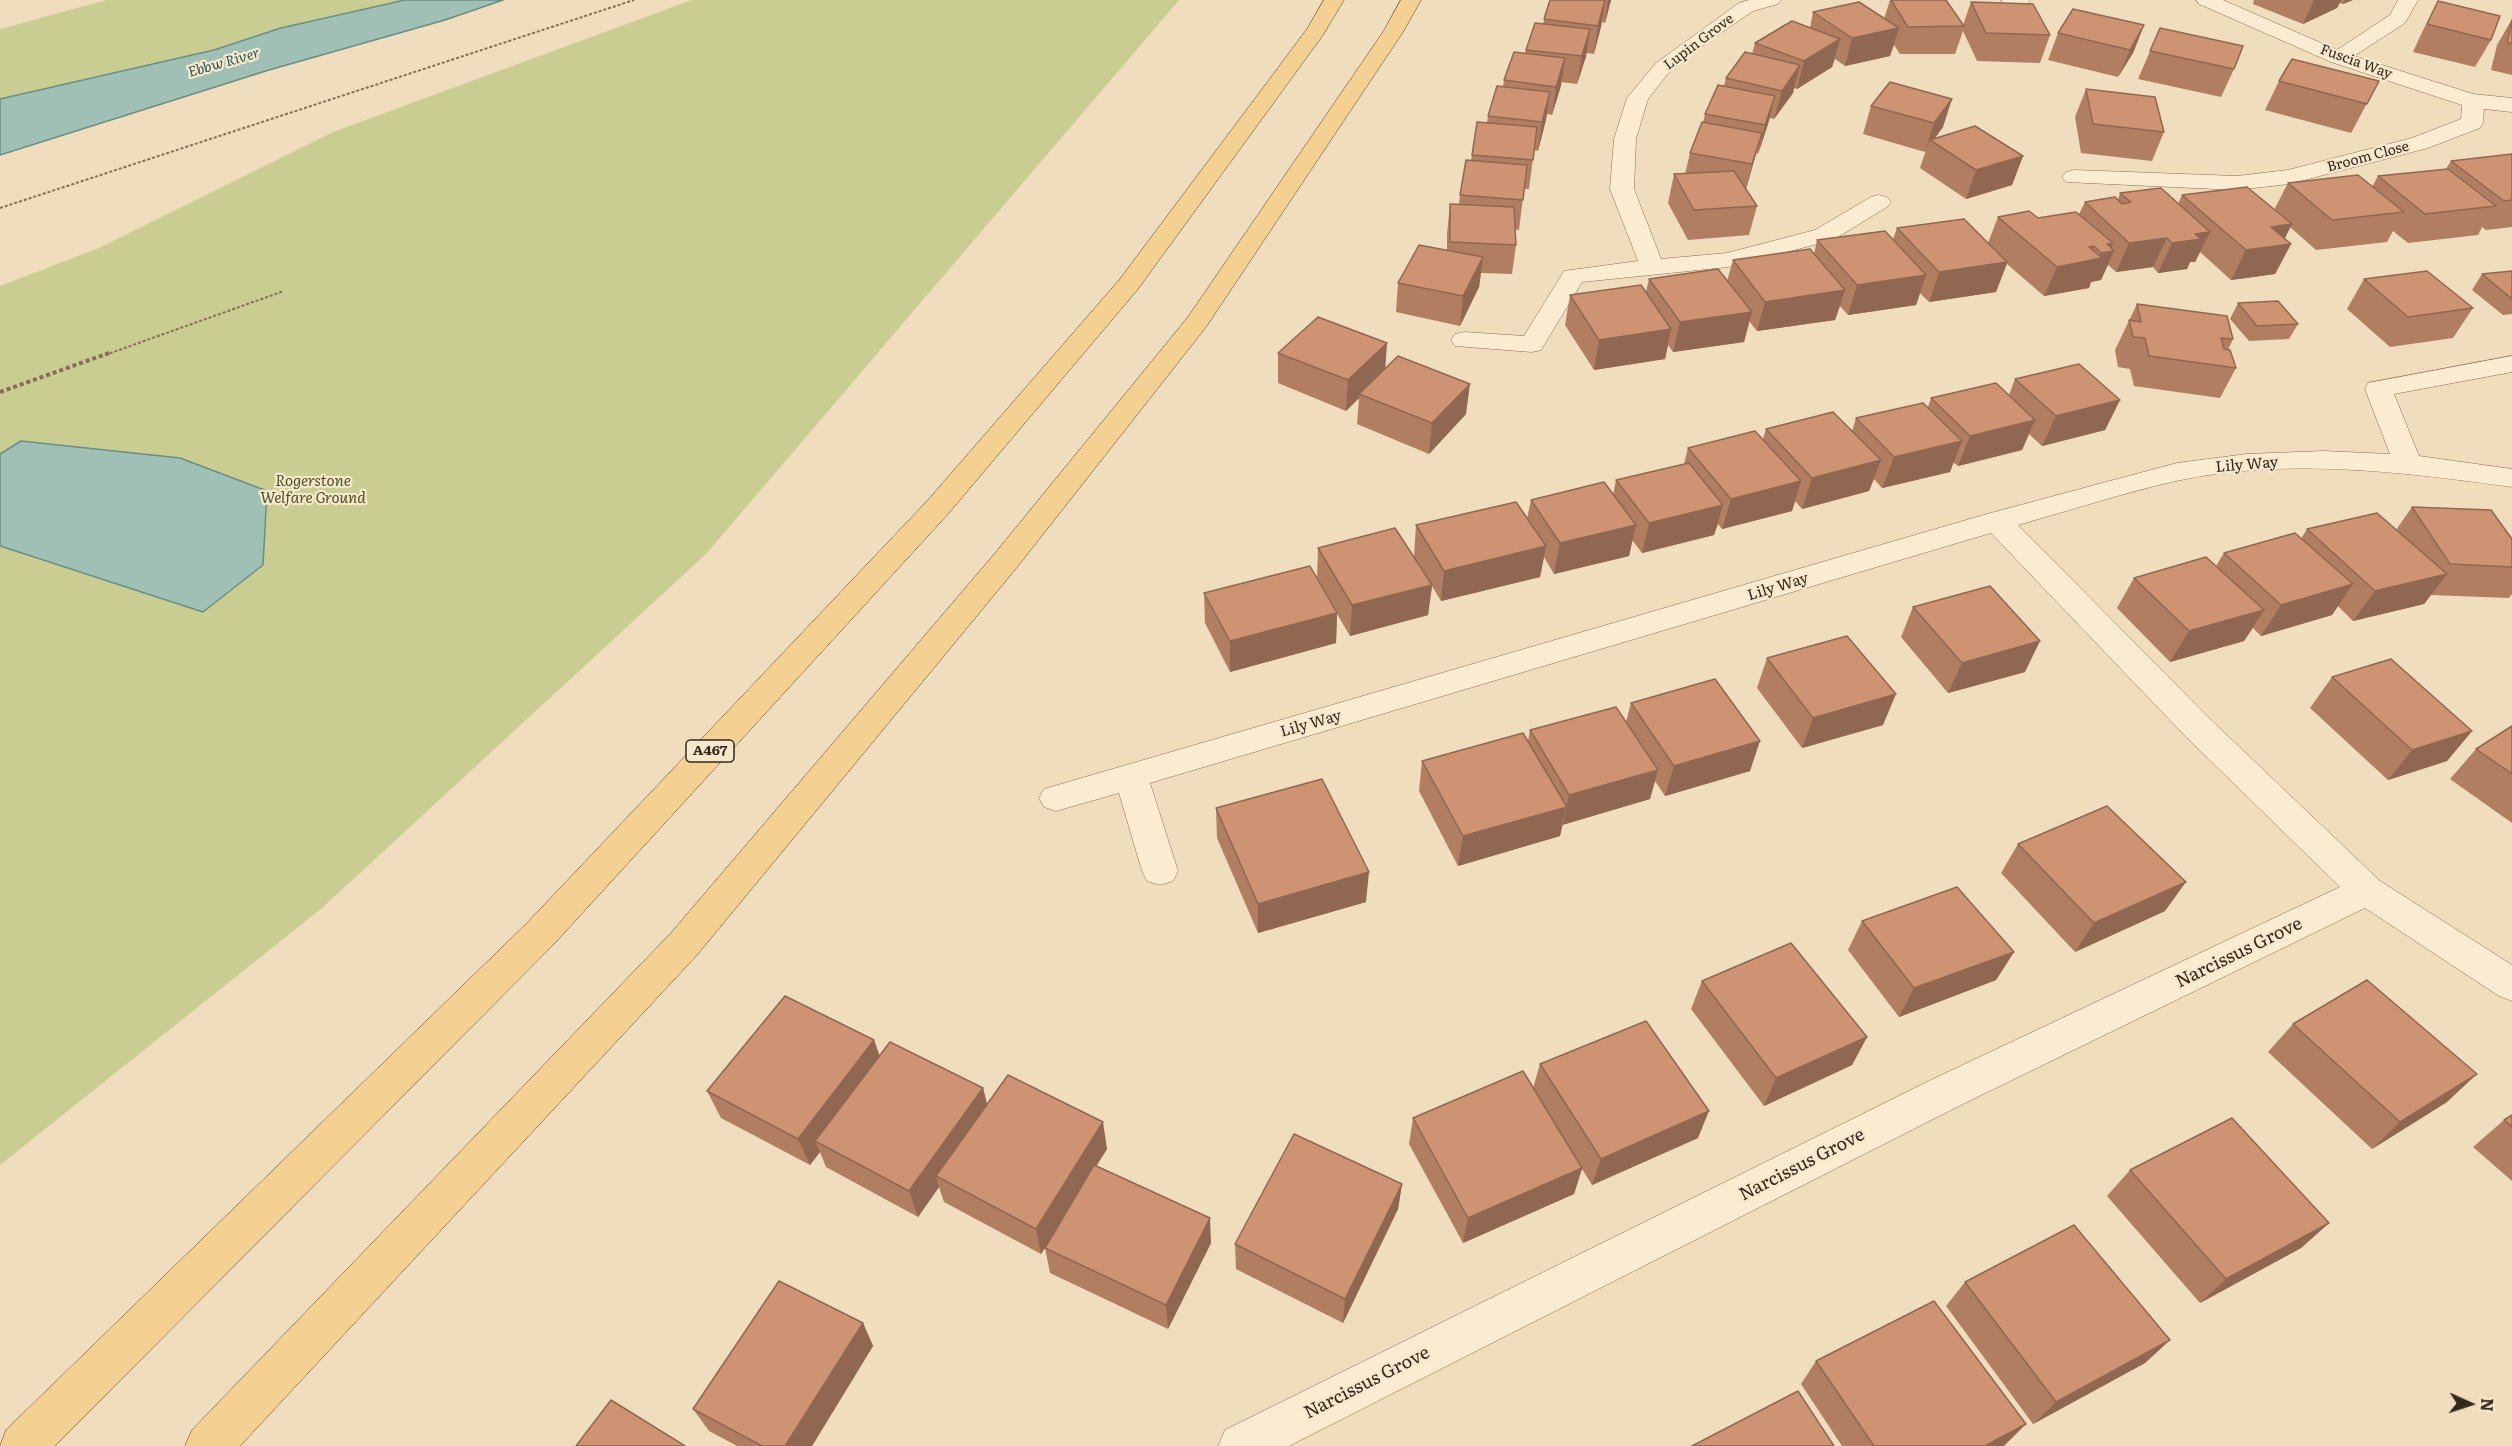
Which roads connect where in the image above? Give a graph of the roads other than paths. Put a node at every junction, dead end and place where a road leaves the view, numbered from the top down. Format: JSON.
{"nodes":[{"id":1,"x":1334,"y":0,"type":"edge"},
{"id":2,"x":1411,"y":0,"type":"edge"},
{"id":3,"x":1771,"y":0,"type":"edge"},
{"id":4,"x":2011,"y":0,"type":"edge"},
{"id":5,"x":2020,"y":0,"type":"edge"},
{"id":6,"x":2206,"y":0,"type":"edge"},
{"id":7,"x":2408,"y":0,"type":"edge"},
{"id":8,"x":2338,"y":58,"type":"junction"},
{"id":9,"x":2474,"y":101,"type":"junction"},
{"id":10,"x":2512,"y":105,"type":"edge"},
{"id":11,"x":2074,"y":177,"type":"dead end"},
{"id":12,"x":1879,"y":202,"type":"dead end"},
{"id":13,"x":1652,"y":267,"type":"junction"},
{"id":14,"x":1464,"y":340,"type":"dead end"},
{"id":15,"x":2512,"y":364,"type":"edge"},
{"id":16,"x":2408,"y":464,"type":"junction"},
{"id":17,"x":2512,"y":478,"type":"edge"},
{"id":18,"x":1997,"y":521,"type":"junction"},
{"id":19,"x":1131,"y":776,"type":"junction"},
{"id":20,"x":1056,"y":798,"type":"dead end"},
{"id":21,"x":1160,"y":872,"type":"dead end"},
{"id":22,"x":2367,"y":891,"type":"junction"},
{"id":23,"x":2512,"y":985,"type":"edge"},
{"id":24,"x":22,"y":1446,"type":"edge"},
{"id":25,"x":208,"y":1446,"type":"edge"},
{"id":26,"x":1240,"y":1446,"type":"edge"}],
"edges":[{"from":1,"to":24,"type":"main road","number":"A467"},
{"from":2,"to":25,"type":"main road"},
{"from":3,"to":13,"type":"street","name":"Lupin Grove"},
{"from":4,"to":5,"type":"street"},
{"from":6,"to":8,"type":"street","name":"Fuscia Way"},
{"from":7,"to":8,"type":"street"},
{"from":8,"to":9,"type":"street","name":"Fuscia Way"},
{"from":9,"to":10,"type":"street","name":"Fuscia Way"},
{"from":9,"to":11,"type":"street","name":"Broom Close"},
{"from":12,"to":13,"type":"street"},
{"from":13,"to":14,"type":"street"},
{"from":15,"to":16,"type":"street"},
{"from":16,"to":17,"type":"street","name":"Lily Way"},
{"from":16,"to":18,"type":"street","name":"Lily Way"},
{"from":18,"to":19,"type":"street","name":"Lily Way"},
{"from":18,"to":22,"type":"street"},
{"from":19,"to":20,"type":"street","name":"Lily Way"},
{"from":19,"to":21,"type":"street"},
{"from":22,"to":23,"type":"street"},
{"from":22,"to":26,"type":"street","name":"Narcissus Grove"}]}
